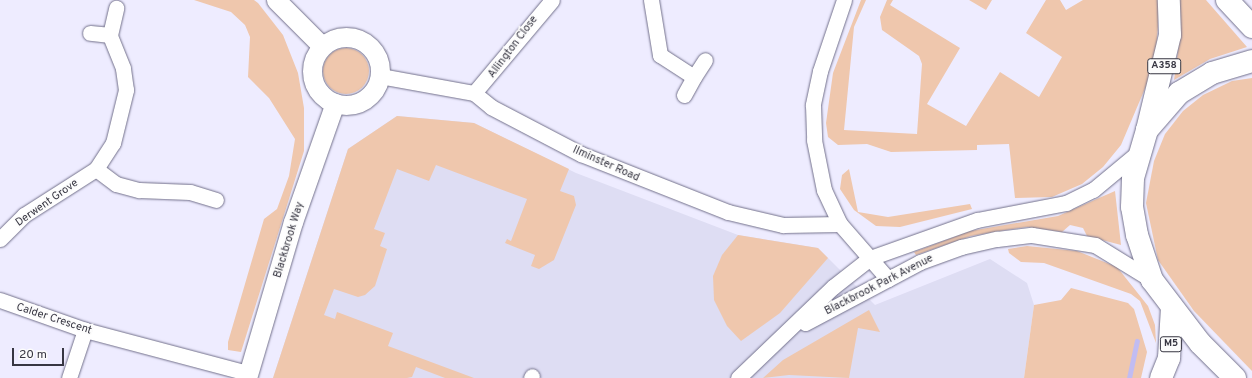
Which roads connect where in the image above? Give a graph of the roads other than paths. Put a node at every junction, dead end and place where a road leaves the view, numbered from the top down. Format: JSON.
{"nodes":[{"id":1,"x":276,"y":0,"type":"edge"},
{"id":2,"x":552,"y":0,"type":"edge"},
{"id":3,"x":651,"y":0,"type":"edge"},
{"id":4,"x":844,"y":0,"type":"edge"},
{"id":5,"x":1169,"y":0,"type":"edge"},
{"id":6,"x":1227,"y":0,"type":"edge"},
{"id":7,"x":116,"y":8,"type":"dead end"},
{"id":8,"x":1252,"y":27,"type":"edge"},
{"id":9,"x":90,"y":32,"type":"dead end"},
{"id":10,"x":110,"y":35,"type":"junction"},
{"id":11,"x":322,"y":46,"type":"junction"},
{"id":12,"x":705,"y":60,"type":"dead end"},
{"id":13,"x":1252,"y":61,"type":"edge"},
{"id":14,"x":380,"y":76,"type":"junction"},
{"id":15,"x":694,"y":77,"type":"junction"},
{"id":16,"x":474,"y":93,"type":"junction"},
{"id":17,"x":684,"y":96,"type":"dead end"},
{"id":18,"x":335,"y":103,"type":"junction"},
{"id":19,"x":1147,"y":130,"type":"junction"},
{"id":20,"x":1140,"y":151,"type":"junction"},
{"id":21,"x":96,"y":169,"type":"junction"},
{"id":22,"x":216,"y":200,"type":"dead end"},
{"id":23,"x":840,"y":224,"type":"junction"},
{"id":24,"x":0,"y":239,"type":"edge"},
{"id":25,"x":870,"y":258,"type":"junction"},
{"id":26,"x":888,"y":279,"type":"junction"},
{"id":27,"x":1152,"y":280,"type":"junction"},
{"id":28,"x":0,"y":300,"type":"edge"},
{"id":29,"x":1172,"y":307,"type":"junction"},
{"id":30,"x":85,"y":330,"type":"junction"},
{"id":31,"x":788,"y":332,"type":"junction"},
{"id":32,"x":248,"y":376,"type":"edge"},
{"id":33,"x":68,"y":378,"type":"edge"},
{"id":34,"x":738,"y":378,"type":"edge"},
{"id":35,"x":1161,"y":378,"type":"edge"},
{"id":36,"x":1235,"y":378,"type":"edge"}],
"edges":[{"from":1,"to":11,"type":"street"},
{"from":2,"to":16,"type":"street","name":"Allington Close"},
{"from":3,"to":15,"type":"street"},
{"from":4,"to":23,"type":"street"},
{"from":5,"to":19,"type":"main road","number":"A358"},
{"from":6,"to":8,"type":"main road"},
{"from":7,"to":10,"type":"street"},
{"from":9,"to":10,"type":"street"},
{"from":10,"to":21,"type":"street","name":"Derwent Grove"},
{"from":11,"to":14,"type":"street"},
{"from":11,"to":18,"type":"street"},
{"from":12,"to":15,"type":"street"},
{"from":13,"to":19,"type":"main road"},
{"from":14,"to":16,"type":"street","name":"Ilminster Road"},
{"from":14,"to":18,"type":"street"},
{"from":15,"to":17,"type":"street"},
{"from":16,"to":23,"type":"street","name":"Ilminster Road"},
{"from":18,"to":32,"type":"street","name":"Blackbrook Way"},
{"from":19,"to":20,"type":"main road"},
{"from":20,"to":25,"type":"street","name":"Blackbrook Park Avenue"},
{"from":20,"to":27,"type":"main road"},
{"from":21,"to":22,"type":"street"},
{"from":21,"to":24,"type":"street","name":"Derwent Grove"},
{"from":23,"to":25,"type":"street"},
{"from":25,"to":26,"type":"street"},
{"from":25,"to":31,"type":"street","name":"Blackbrook Park Avenue"},
{"from":26,"to":27,"type":"street","name":"Blackbrook Park Avenue"},
{"from":26,"to":31,"type":"street","name":"Blackbrook Park Avenue"},
{"from":27,"to":29,"type":"main road"},
{"from":28,"to":30,"type":"street","name":"Calder Crescent"},
{"from":29,"to":35,"type":"main road","number":"M5"},
{"from":29,"to":36,"type":"main road"},
{"from":30,"to":32,"type":"street","name":"Calder Crescent"},
{"from":30,"to":33,"type":"street"},
{"from":31,"to":34,"type":"street","name":"Blackbrook Park Avenue"}]}
